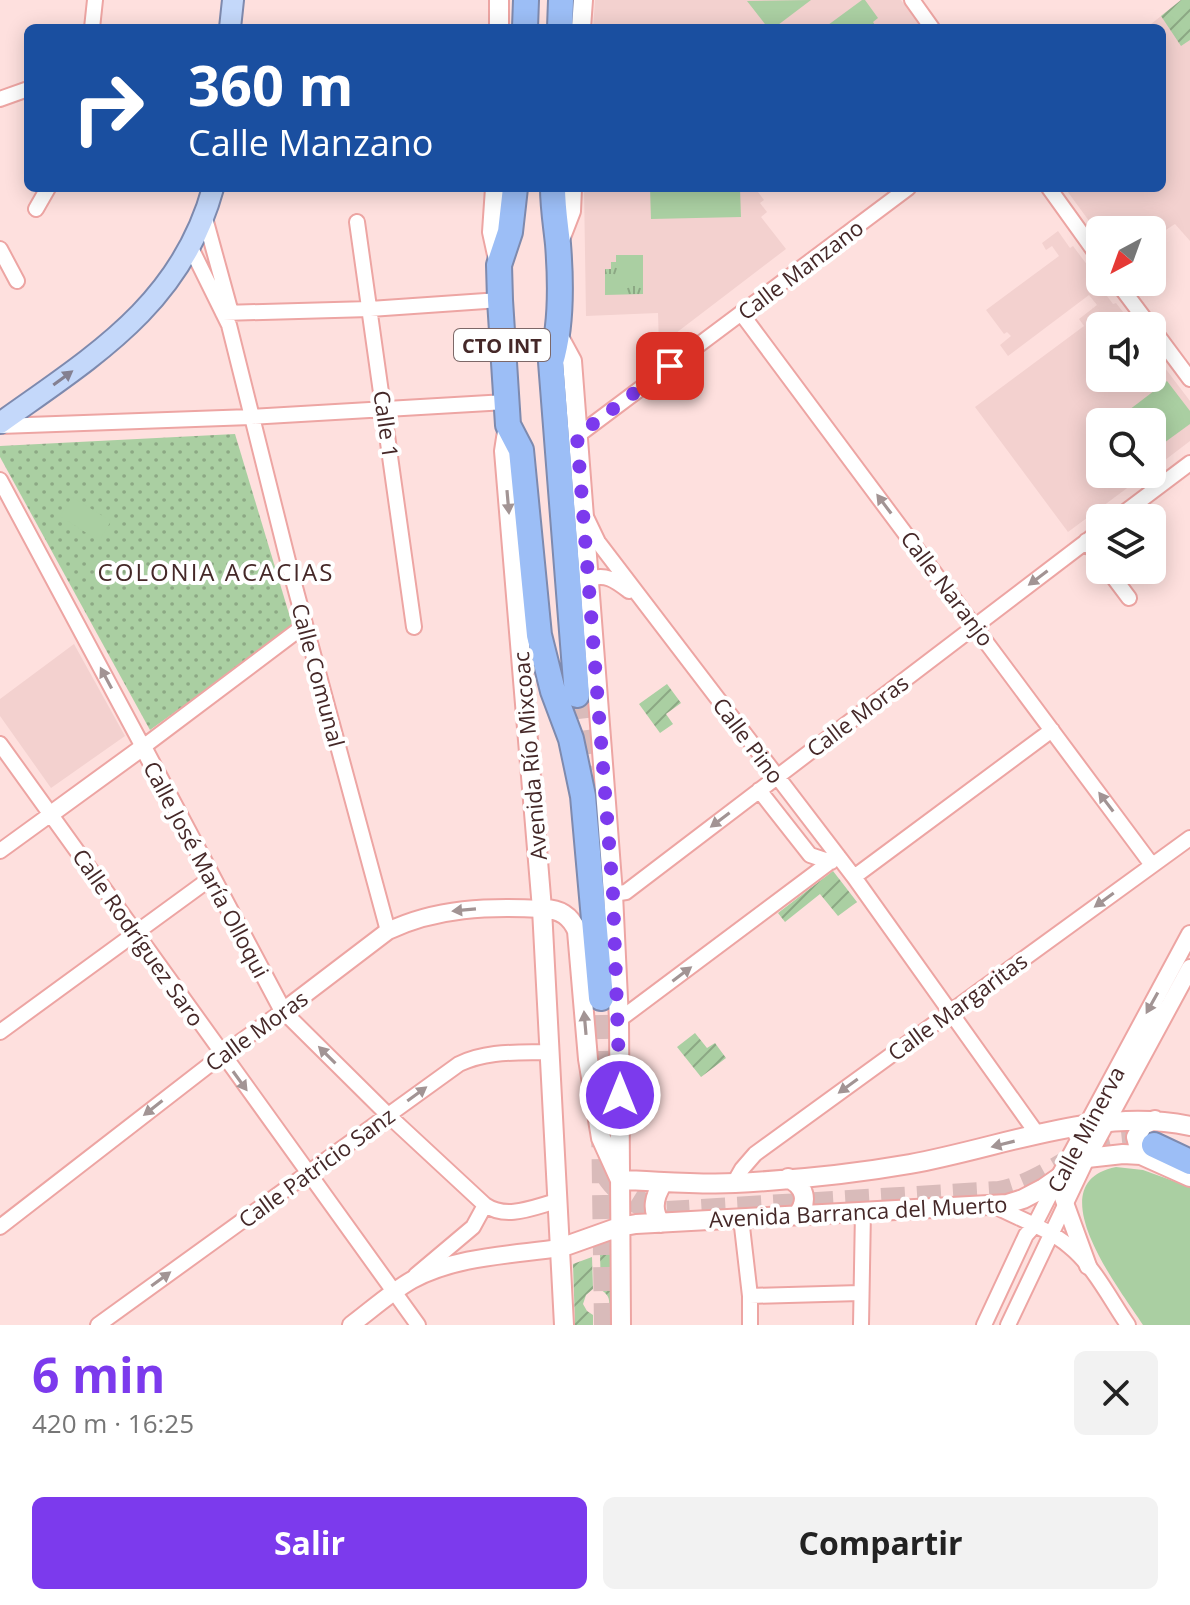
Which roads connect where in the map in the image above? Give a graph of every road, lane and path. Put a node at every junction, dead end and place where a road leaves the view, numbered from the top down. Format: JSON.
{"nodes":[{"id":1,"x":95,"y":0,"type":"edge"},
{"id":2,"x":233,"y":0,"type":"edge"},
{"id":3,"x":499,"y":0,"type":"edge"},
{"id":4,"x":526,"y":0,"type":"edge"},
{"id":5,"x":561,"y":0,"type":"edge"},
{"id":6,"x":583,"y":0,"type":"edge"},
{"id":7,"x":912,"y":0,"type":"edge"},
{"id":8,"x":92,"y":24,"type":"edge"},
{"id":9,"x":230,"y":24,"type":"edge"},
{"id":10,"x":499,"y":24,"type":"edge"},
{"id":11,"x":525,"y":24,"type":"edge"},
{"id":12,"x":560,"y":24,"type":"edge"},
{"id":13,"x":581,"y":24,"type":"edge"},
{"id":14,"x":929,"y":24,"type":"edge"},
{"id":15,"x":24,"y":90,"type":"edge"},
{"id":16,"x":0,"y":99,"type":"edge"},
{"id":17,"x":46,"y":192,"type":"edge"},
{"id":18,"x":212,"y":192,"type":"edge"},
{"id":19,"x":495,"y":192,"type":"edge"},
{"id":20,"x":515,"y":192,"type":"edge"},
{"id":21,"x":553,"y":192,"type":"edge"},
{"id":22,"x":572,"y":192,"type":"edge"},
{"id":23,"x":903,"y":192,"type":"edge"},
{"id":24,"x":1052,"y":192,"type":"edge"},
{"id":25,"x":36,"y":209,"type":"dead end"},
{"id":26,"x":205,"y":218,"type":"junction"},
{"id":27,"x":357,"y":222,"type":"dead end"},
{"id":28,"x":1086,"y":240,"type":"edge"},
{"id":29,"x":558,"y":244,"type":"junction"},
{"id":30,"x":191,"y":248,"type":"junction"},
{"id":31,"x":0,"y":249,"type":"edge"},
{"id":32,"x":499,"y":265,"type":"junction"},
{"id":33,"x":17,"y":281,"type":"dead end"},
{"id":34,"x":1128,"y":296,"type":"edge"},
{"id":35,"x":500,"y":300,"type":"junction"},
{"id":36,"x":370,"y":309,"type":"junction"},
{"id":37,"x":1140,"y":312,"type":"edge"},
{"id":38,"x":741,"y":313,"type":"junction"},
{"id":39,"x":228,"y":317,"type":"junction"},
{"id":40,"x":559,"y":337,"type":"junction"},
{"id":41,"x":1166,"y":347,"type":"edge"},
{"id":42,"x":1190,"y":379,"type":"edge"},
{"id":43,"x":385,"y":409,"type":"junction"},
{"id":44,"x":507,"y":413,"type":"junction"},
{"id":45,"x":251,"y":417,"type":"junction"},
{"id":46,"x":0,"y":424,"type":"edge"},
{"id":47,"x":577,"y":436,"type":"junction"},
{"id":48,"x":1190,"y":463,"type":"edge"},
{"id":49,"x":0,"y":480,"type":"edge"},
{"id":50,"x":1136,"y":504,"type":"edge"},
{"id":51,"x":583,"y":512,"type":"junction"},
{"id":52,"x":1086,"y":541,"type":"edge"},
{"id":53,"x":588,"y":580,"type":"junction"},
{"id":54,"x":1118,"y":584,"type":"edge"},
{"id":55,"x":1129,"y":598,"type":"dead end"},
{"id":56,"x":645,"y":604,"type":"junction"},
{"id":57,"x":305,"y":625,"type":"junction"},
{"id":58,"x":975,"y":625,"type":"junction"},
{"id":59,"x":414,"y":627,"type":"dead end"},
{"id":60,"x":577,"y":695,"type":"tunnel mouth"},
{"id":61,"x":1052,"y":730,"type":"junction"},
{"id":62,"x":0,"y":744,"type":"edge"},
{"id":63,"x":143,"y":747,"type":"junction"},
{"id":64,"x":777,"y":777,"type":"junction"},
{"id":65,"x":759,"y":790,"type":"junction"},
{"id":66,"x":51,"y":814,"type":"junction"},
{"id":67,"x":1190,"y":838,"type":"edge"},
{"id":68,"x":0,"y":851,"type":"edge"},
{"id":69,"x":835,"y":859,"type":"junction"},
{"id":70,"x":1152,"y":865,"type":"junction"},
{"id":71,"x":854,"y":877,"type":"junction"},
{"id":72,"x":211,"y":878,"type":"junction"},
{"id":73,"x":613,"y":894,"type":"junction"},
{"id":74,"x":542,"y":909,"type":"junction"},
{"id":75,"x":388,"y":931,"type":"junction"},
{"id":76,"x":137,"y":932,"type":"junction"},
{"id":77,"x":1190,"y":934,"type":"edge"},
{"id":78,"x":1190,"y":968,"type":"edge"},
{"id":79,"x":601,"y":998,"type":"tunnel mouth"},
{"id":80,"x":951,"y":1010,"type":"junction"},
{"id":81,"x":283,"y":1011,"type":"junction"},
{"id":82,"x":619,"y":1020,"type":"junction"},
{"id":83,"x":0,"y":1032,"type":"edge"},
{"id":84,"x":550,"y":1052,"type":"junction"},
{"id":85,"x":222,"y":1055,"type":"junction"},
{"id":86,"x":388,"y":1115,"type":"junction"},
{"id":87,"x":1105,"y":1123,"type":"junction"},
{"id":88,"x":1085,"y":1126,"type":"junction"},
{"id":89,"x":1190,"y":1126,"type":"edge"},
{"id":90,"x":1038,"y":1135,"type":"junction"},
{"id":91,"x":1153,"y":1141,"type":"junction"},
{"id":92,"x":1087,"y":1158,"type":"junction"},
{"id":93,"x":1190,"y":1162,"type":"edge"},
{"id":94,"x":307,"y":1173,"type":"junction"},
{"id":95,"x":1190,"y":1177,"type":"edge"},
{"id":96,"x":788,"y":1178,"type":"junction"},
{"id":97,"x":620,"y":1180,"type":"junction"},
{"id":98,"x":1057,"y":1181,"type":"junction"},
{"id":99,"x":663,"y":1183,"type":"junction"},
{"id":100,"x":734,"y":1183,"type":"junction"},
{"id":101,"x":557,"y":1201,"type":"junction"},
{"id":102,"x":1064,"y":1203,"type":"junction"},
{"id":103,"x":992,"y":1204,"type":"junction"},
{"id":104,"x":485,"y":1205,"type":"junction"},
{"id":105,"x":863,"y":1211,"type":"junction"},
{"id":106,"x":797,"y":1215,"type":"junction"},
{"id":107,"x":741,"y":1218,"type":"junction"},
{"id":108,"x":661,"y":1223,"type":"junction"},
{"id":109,"x":1034,"y":1226,"type":"junction"},
{"id":110,"x":0,"y":1227,"type":"edge"},
{"id":111,"x":619,"y":1227,"type":"junction"},
{"id":112,"x":1050,"y":1232,"type":"junction"},
{"id":113,"x":560,"y":1248,"type":"junction"},
{"id":114,"x":1088,"y":1266,"type":"junction"},
{"id":115,"x":409,"y":1281,"type":"junction"},
{"id":116,"x":394,"y":1293,"type":"junction"},
{"id":117,"x":860,"y":1293,"type":"junction"},
{"id":118,"x":750,"y":1296,"type":"junction"},
{"id":119,"x":98,"y":1325,"type":"edge"},
{"id":120,"x":351,"y":1325,"type":"edge"},
{"id":121,"x":418,"y":1325,"type":"edge"},
{"id":122,"x":564,"y":1325,"type":"edge"},
{"id":123,"x":621,"y":1325,"type":"edge"},
{"id":124,"x":750,"y":1325,"type":"edge"},
{"id":125,"x":861,"y":1325,"type":"edge"},
{"id":126,"x":984,"y":1325,"type":"edge"},
{"id":127,"x":1008,"y":1325,"type":"edge"},
{"id":128,"x":1128,"y":1325,"type":"edge"}],
"edges":[{"from":1,"to":8,"type":"street"},
{"from":2,"to":9,"type":"main road"},
{"from":3,"to":10,"type":"main road"},
{"from":4,"to":11,"type":"highway"},
{"from":5,"to":12,"type":"highway"},
{"from":6,"to":13,"type":"main road"},
{"from":7,"to":14,"type":"street"},
{"from":15,"to":16,"type":"street"},
{"from":17,"to":25,"type":"street"},
{"from":18,"to":26,"type":"main road"},
{"from":19,"to":32,"type":"main road","name":"Avenida Río Mixcoac","number":"CTO INT"},
{"from":20,"to":32,"type":"highway","number":"CTO INT"},
{"from":21,"to":29,"type":"highway","number":"CTO INT"},
{"from":22,"to":29,"type":"main road","number":"CTO INT"},
{"from":23,"to":38,"type":"street","name":"Calle Manzano"},
{"from":24,"to":28,"type":"street"},
{"from":26,"to":30,"type":"main road"},
{"from":26,"to":39,"type":"street"},
{"from":27,"to":36,"type":"street","name":"Calle 1"},
{"from":29,"to":40,"type":"highway","number":"CTO INT"},
{"from":30,"to":39,"type":"street","name":"Calle Comunal"},
{"from":46,"to":30,"type":"main road","one_way":true},
{"from":31,"to":33,"type":"street"},
{"from":32,"to":35,"type":"highway","name":"Avenida Río Mixcoac","number":"CTO INT"},
{"from":34,"to":37,"type":"street"},
{"from":35,"to":36,"type":"street"},
{"from":35,"to":44,"type":"highway","name":"Avenida Río Mixcoac","number":"CTO INT"},
{"from":36,"to":39,"type":"street"},
{"from":36,"to":43,"type":"street","name":"Calle 1"},
{"from":38,"to":47,"type":"street","name":"Calle Manzano"},
{"from":58,"to":38,"type":"street","name":"Calle Naranjo","one_way":true},
{"from":39,"to":45,"type":"street","name":"Calle Comunal"},
{"from":40,"to":47,"type":"main road","number":"CTO INT"},
{"from":40,"to":60,"type":"highway","number":"CTO INT"},
{"from":41,"to":42,"type":"street"},
{"from":43,"to":44,"type":"street"},
{"from":43,"to":45,"type":"street"},
{"from":43,"to":59,"type":"street","name":"Calle 1"},
{"from":44,"to":74,"type":"main road","name":"Avenida Río Mixcoac","number":"CTO INT","one_way":true},
{"from":44,"to":79,"type":"highway","number":"CTO INT"},
{"from":45,"to":46,"type":"street"},
{"from":45,"to":57,"type":"street","name":"Calle Comunal"},
{"from":47,"to":51,"type":"main road","number":"CTO INT"},
{"from":48,"to":50,"type":"street"},
{"from":63,"to":49,"type":"street","name":"Calle José María Olloqui","one_way":true},
{"from":51,"to":53,"type":"main road","number":"CTO INT"},
{"from":51,"to":56,"type":"street","name":"Calle Pino"},
{"from":52,"to":58,"type":"street","name":"Calle Moras","one_way":true},
{"from":53,"to":56,"type":"street","name":"Calle Pino"},
{"from":53,"to":73,"type":"main road","number":"CTO INT"},
{"from":54,"to":55,"type":"street"},
{"from":56,"to":64,"type":"street","name":"Calle Pino"},
{"from":57,"to":63,"type":"street"},
{"from":57,"to":75,"type":"street","name":"Calle Comunal"},
{"from":58,"to":61,"type":"street","name":"Calle Naranjo"},
{"from":58,"to":64,"type":"street","name":"Calle Moras"},
{"from":70,"to":61,"type":"street","name":"Calle Naranjo","one_way":true},
{"from":61,"to":71,"type":"street"},
{"from":62,"to":66,"type":"street","name":"Calle Rodríguez Saro"},
{"from":63,"to":66,"type":"street"},
{"from":63,"to":72,"type":"street","name":"Calle José María Olloqui"},
{"from":64,"to":65,"type":"street","name":"Calle Moras"},
{"from":64,"to":69,"type":"street","name":"Calle Pino"},
{"from":65,"to":69,"type":"street","name":"Calle Pino"},
{"from":65,"to":73,"type":"street","name":"Calle Moras","one_way":true},
{"from":66,"to":68,"type":"street"},
{"from":66,"to":76,"type":"street","name":"Calle Rodríguez Saro"},
{"from":67,"to":70,"type":"street","name":"Calle Margaritas"},
{"from":69,"to":71,"type":"street","name":"Calle Pino"},
{"from":82,"to":69,"type":"street","one_way":true},
{"from":70,"to":80,"type":"street","name":"Calle Margaritas","one_way":true},
{"from":71,"to":80,"type":"street","name":"Calle Pino"},
{"from":72,"to":76,"type":"street"},
{"from":72,"to":81,"type":"street","name":"Calle José María Olloqui"},
{"from":73,"to":82,"type":"main road","number":"CTO INT"},
{"from":74,"to":75,"type":"street","name":"Calle Moras","one_way":true},
{"from":74,"to":84,"type":"main road","name":"Avenida Río Mixcoac","number":"CTO INT"},
{"from":97,"to":74,"type":"main road","one_way":true},
{"from":75,"to":81,"type":"street","name":"Calle Moras"},
{"from":76,"to":83,"type":"street"},
{"from":76,"to":85,"type":"street","name":"Calle Rodríguez Saro"},
{"from":77,"to":88,"type":"street","name":"Calle Minerva","one_way":true},
{"from":78,"to":87,"type":"street","name":"Calle Minerva"},
{"from":80,"to":90,"type":"street","name":"Calle Pino"},
{"from":80,"to":100,"type":"street","name":"Calle Margaritas","one_way":true},
{"from":81,"to":85,"type":"street","name":"Calle Moras"},
{"from":86,"to":81,"type":"street","name":"Calle José María Olloqui","one_way":true},
{"from":82,"to":97,"type":"main road","number":"CTO INT"},
{"from":86,"to":84,"type":"street","name":"Calle Patricio Sanz","one_way":true},
{"from":84,"to":101,"type":"main road","name":"Avenida Río Mixcoac","number":"CTO INT"},
{"from":85,"to":94,"type":"street","name":"Calle Rodríguez Saro","one_way":true},
{"from":85,"to":110,"type":"street","name":"Calle Moras","one_way":true},
{"from":86,"to":94,"type":"street","name":"Calle Patricio Sanz"},
{"from":86,"to":104,"type":"street","name":"Calle José María Olloqui"},
{"from":87,"to":88,"type":"main road","name":"Avenida Barranca del Muerto"},
{"from":87,"to":91,"type":"main road","name":"Avenida Barranca del Muerto"},
{"from":87,"to":92,"type":"street","name":"Calle Minerva"},
{"from":88,"to":90,"type":"main road","name":"Avenida Barranca del Muerto"},
{"from":88,"to":98,"type":"street","name":"Calle Minerva"},
{"from":89,"to":91,"type":"main road","name":"Avenida Barranca del Muerto"},
{"from":90,"to":96,"type":"main road","name":"Avenida Barranca del Muerto","one_way":true},
{"from":91,"to":92,"type":"main road","name":"Avenida Barranca del Muerto"},
{"from":91,"to":93,"type":"highway"},
{"from":91,"to":95,"type":"main road","name":"Avenida Barranca del Muerto"},
{"from":92,"to":98,"type":"main road","name":"Avenida Barranca del Muerto"},
{"from":92,"to":102,"type":"street","name":"Calle Minerva"},
{"from":94,"to":116,"type":"street","name":"Calle Rodríguez Saro"},
{"from":119,"to":94,"type":"street","name":"Calle Patricio Sanz","one_way":true},
{"from":96,"to":100,"type":"main road","name":"Avenida Barranca del Muerto"},
{"from":96,"to":106,"type":"main road"},
{"from":97,"to":99,"type":"main road","name":"Avenida Barranca del Muerto"},
{"from":97,"to":111,"type":"main road","number":"CTO INT"},
{"from":98,"to":102,"type":"street"},
{"from":98,"to":103,"type":"main road","name":"Avenida Barranca del Muerto"},
{"from":98,"to":109,"type":"street","name":"Calle Minerva"},
{"from":99,"to":100,"type":"main road","name":"Avenida Barranca del Muerto"},
{"from":99,"to":108,"type":"main road"},
{"from":101,"to":104,"type":"street"},
{"from":101,"to":113,"type":"main road","name":"Avenida Río Mixcoac","number":"CTO INT"},
{"from":102,"to":112,"type":"street","name":"Calle Minerva"},
{"from":102,"to":114,"type":"street"},
{"from":103,"to":105,"type":"main road","name":"Avenida Barranca del Muerto"},
{"from":103,"to":109,"type":"street"},
{"from":104,"to":115,"type":"street"},
{"from":105,"to":106,"type":"main road","name":"Avenida Barranca del Muerto"},
{"from":105,"to":117,"type":"street"},
{"from":106,"to":107,"type":"main road","name":"Avenida Barranca del Muerto"},
{"from":107,"to":108,"type":"main road","name":"Avenida Barranca del Muerto"},
{"from":107,"to":118,"type":"street"},
{"from":108,"to":111,"type":"main road","name":"Avenida Barranca del Muerto"},
{"from":109,"to":112,"type":"street"},
{"from":109,"to":126,"type":"street","name":"Calle Minerva"},
{"from":111,"to":113,"type":"main road","name":"Avenida Barranca del Muerto"},
{"from":111,"to":123,"type":"main road","number":"CTO INT"},
{"from":112,"to":114,"type":"street"},
{"from":112,"to":127,"type":"street","name":"Calle Minerva"},
{"from":113,"to":115,"type":"street"},
{"from":113,"to":122,"type":"main road","name":"Avenida Río Mixcoac","number":"CTO INT"},
{"from":114,"to":128,"type":"street"},
{"from":115,"to":116,"type":"street"},
{"from":116,"to":120,"type":"street"},
{"from":116,"to":121,"type":"street","name":"Calle Rodríguez Saro"},
{"from":117,"to":118,"type":"street"},
{"from":117,"to":125,"type":"street"},
{"from":118,"to":124,"type":"street"}]}
